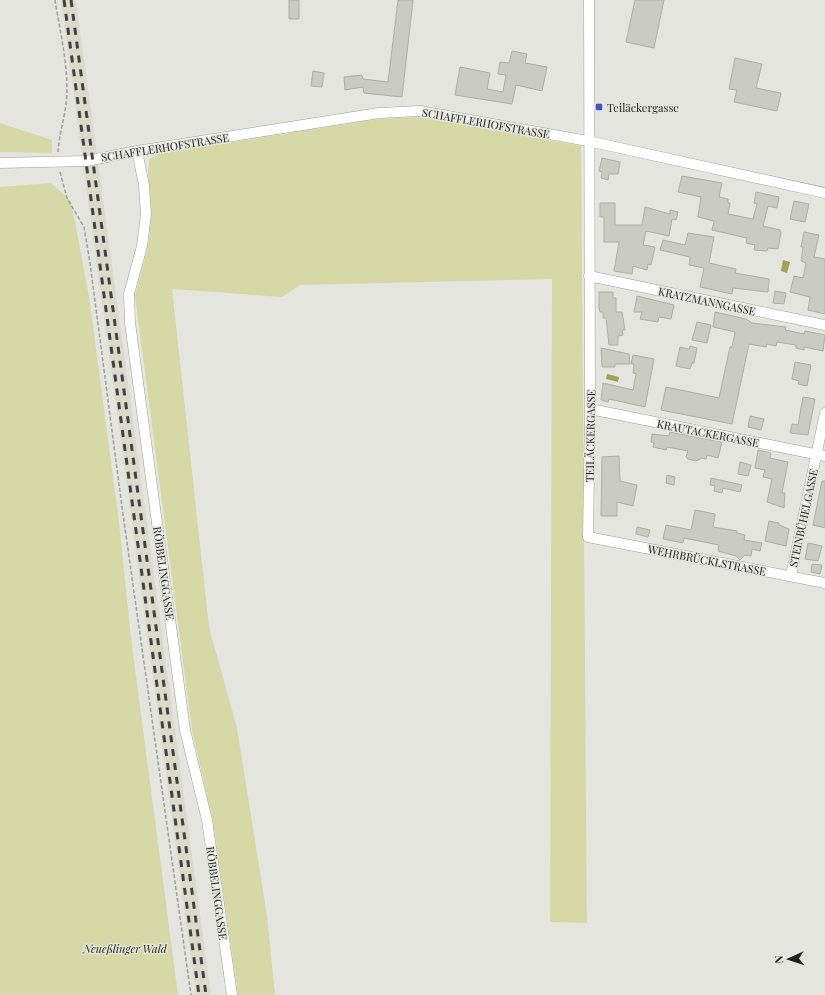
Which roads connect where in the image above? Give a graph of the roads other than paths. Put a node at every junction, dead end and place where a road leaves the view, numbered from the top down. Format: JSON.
{"nodes":[{"id":1,"x":589,"y":0,"type":"edge"},
{"id":2,"x":588,"y":141,"type":"junction"},
{"id":3,"x":137,"y":151,"type":"junction"},
{"id":4,"x":0,"y":163,"type":"edge"},
{"id":5,"x":825,"y":193,"type":"edge"},
{"id":6,"x":589,"y":276,"type":"junction"},
{"id":7,"x":825,"y":325,"type":"edge"},
{"id":8,"x":590,"y":409,"type":"junction"},
{"id":9,"x":825,"y":413,"type":"edge"},
{"id":10,"x":821,"y":455,"type":"edge"},
{"id":11,"x":588,"y":537,"type":"joint"},
{"id":12,"x":791,"y":576,"type":"junction"},
{"id":13,"x":825,"y":583,"type":"edge"},
{"id":14,"x":232,"y":995,"type":"edge"}],
"edges":[{"from":1,"to":2,"type":"street","name":"TEILÄCKERGASSE"},
{"from":2,"to":3,"type":"street","name":"SCHAFFLERHOFSTRASSE"},
{"from":2,"to":5,"type":"street","name":"SCHAFFLERHOFSTRASSE"},
{"from":2,"to":6,"type":"street","name":"TEILÄCKERGASSE"},
{"from":3,"to":4,"type":"street","name":"SCHAFFLERHOFSTRASSE"},
{"from":3,"to":14,"type":"street","name":"RÖBBELINGGASSE"},
{"from":6,"to":7,"type":"street","name":"KRATZMANNGASSE"},
{"from":6,"to":8,"type":"street","name":"TEILÄCKERGASSE"},
{"from":8,"to":10,"type":"street","name":"KRAUTACKERGASSE"},
{"from":8,"to":11,"type":"street","name":"TEILÄCKERGASSE"},
{"from":9,"to":10,"type":"street","name":"STEINBÜHELGASSE"},
{"from":10,"to":12,"type":"street","name":"STEINBÜHELGASSE"},
{"from":11,"to":12,"type":"street","name":"WEHRBRÜCKLSTRASSE"},
{"from":12,"to":13,"type":"street","name":"WEHRBRÜCKLSTRASSE"}]}
